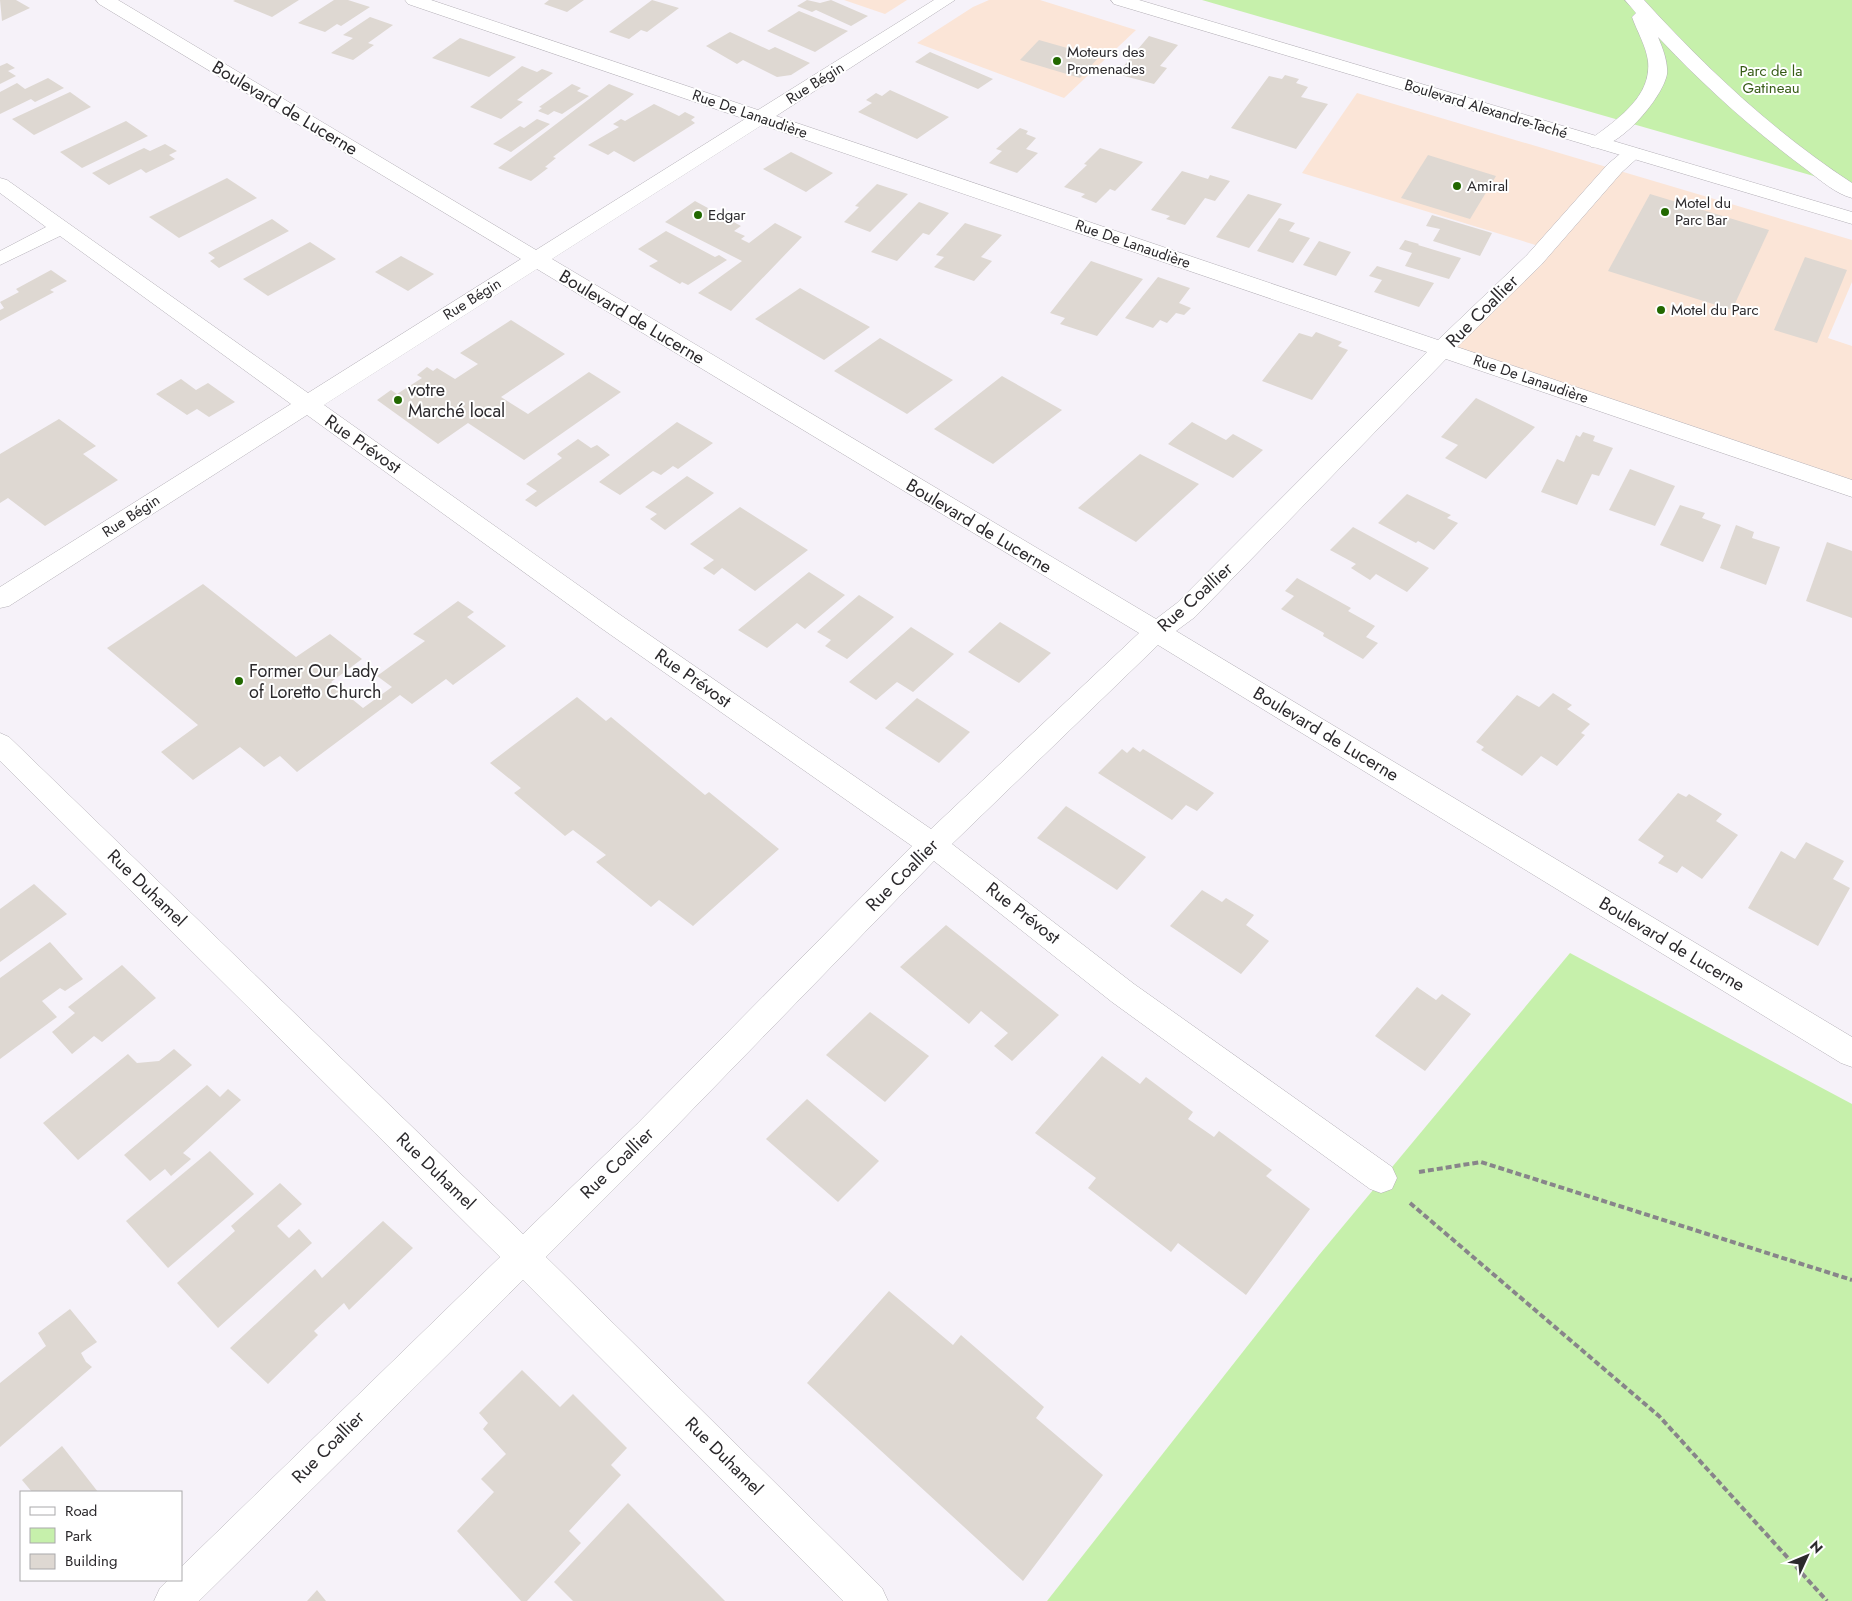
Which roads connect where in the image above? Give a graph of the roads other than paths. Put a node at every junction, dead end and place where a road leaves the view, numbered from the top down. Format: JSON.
{"nodes":[{"id":1,"x":105,"y":0,"type":"edge"},
{"id":2,"x":414,"y":0,"type":"edge"},
{"id":3,"x":946,"y":0,"type":"edge"},
{"id":4,"x":1120,"y":0,"type":"edge"},
{"id":5,"x":1634,"y":1,"type":"edge"},
{"id":6,"x":760,"y":118,"type":"junction"},
{"id":7,"x":1598,"y":143,"type":"junction"},
{"id":8,"x":1633,"y":153,"type":"junction"},
{"id":9,"x":0,"y":184,"type":"edge"},
{"id":10,"x":1852,"y":192,"type":"edge"},
{"id":11,"x":1852,"y":218,"type":"edge"},
{"id":12,"x":60,"y":228,"type":"junction"},
{"id":13,"x":0,"y":259,"type":"edge"},
{"id":14,"x":536,"y":259,"type":"junction"},
{"id":15,"x":1442,"y":350,"type":"junction"},
{"id":16,"x":306,"y":404,"type":"junction"},
{"id":17,"x":1852,"y":489,"type":"edge"},
{"id":18,"x":0,"y":599,"type":"edge"},
{"id":19,"x":1156,"y":632,"type":"junction"},
{"id":20,"x":0,"y":744,"type":"edge"},
{"id":21,"x":932,"y":844,"type":"junction"},
{"id":22,"x":1852,"y":1053,"type":"edge"},
{"id":23,"x":1381,"y":1178,"type":"road end"},
{"id":24,"x":523,"y":1256,"type":"junction"},
{"id":25,"x":173,"y":1601,"type":"edge"},
{"id":26,"x":869,"y":1601,"type":"edge"}],
"edges":[{"from":1,"to":14,"type":"street","name":"Boulevard de Lucerne"},
{"from":2,"to":6,"type":"street","name":"Rue De Lanaudière"},
{"from":3,"to":6,"type":"street","name":"Rue Bégin"},
{"from":4,"to":7,"type":"street","name":"Boulevard Alexandre-Taché"},
{"from":5,"to":7,"type":"street"},
{"from":5,"to":10,"type":"street"},
{"from":6,"to":14,"type":"street","name":"Rue Bégin"},
{"from":6,"to":15,"type":"street","name":"Rue De Lanaudière"},
{"from":7,"to":8,"type":"street","name":"Boulevard Alexandre-Taché"},
{"from":8,"to":11,"type":"street","name":"Boulevard Alexandre-Taché"},
{"from":8,"to":15,"type":"street","name":"Rue Coallier"},
{"from":9,"to":12,"type":"street","name":"Rue Prévost"},
{"from":12,"to":13,"type":"street"},
{"from":12,"to":16,"type":"street","name":"Rue Prévost"},
{"from":14,"to":16,"type":"street","name":"Rue Bégin"},
{"from":14,"to":19,"type":"street","name":"Boulevard de Lucerne"},
{"from":15,"to":17,"type":"street","name":"Rue De Lanaudière"},
{"from":15,"to":19,"type":"street","name":"Rue Coallier"},
{"from":16,"to":18,"type":"street","name":"Rue Bégin"},
{"from":16,"to":21,"type":"street","name":"Rue Prévost"},
{"from":19,"to":21,"type":"street","name":"Rue Coallier"},
{"from":19,"to":22,"type":"street","name":"Boulevard de Lucerne"},
{"from":20,"to":24,"type":"street","name":"Rue Duhamel"},
{"from":21,"to":23,"type":"street","name":"Rue Prévost"},
{"from":21,"to":24,"type":"street","name":"Rue Coallier"},
{"from":24,"to":25,"type":"street","name":"Rue Coallier"},
{"from":24,"to":26,"type":"street","name":"Rue Duhamel"}]}
